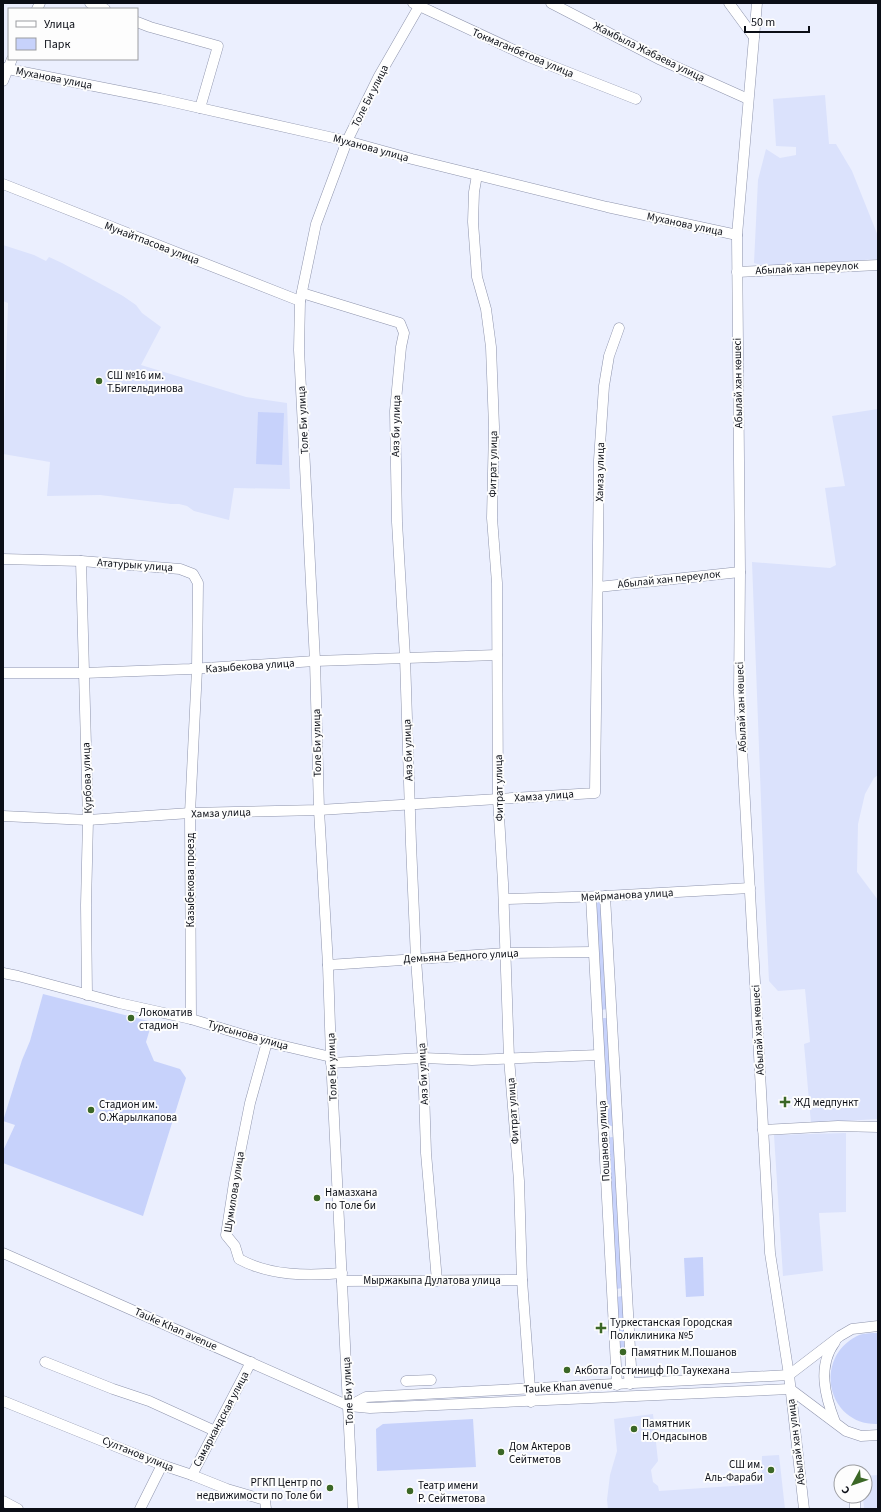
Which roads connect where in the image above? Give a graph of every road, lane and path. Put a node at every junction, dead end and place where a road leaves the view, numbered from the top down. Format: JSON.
{"nodes":[{"id":1,"x":90,"y":3,"type":"edge"},
{"id":2,"x":551,"y":3,"type":"edge"},
{"id":3,"x":729,"y":3,"type":"edge"},
{"id":4,"x":757,"y":3,"type":"edge"},
{"id":5,"x":418,"y":4,"type":"edge"},
{"id":6,"x":102,"y":8,"type":"edge"},
{"id":7,"x":138,"y":22,"type":"edge"},
{"id":8,"x":754,"y":37,"type":"junction"},
{"id":9,"x":11,"y":60,"type":"edge"},
{"id":10,"x":5,"y":69,"type":"edge"},
{"id":11,"x":3,"y":81,"type":"edge"},
{"id":12,"x":636,"y":99,"type":"dead end"},
{"id":13,"x":748,"y":99,"type":"junction"},
{"id":14,"x":200,"y":108,"type":"junction"},
{"id":15,"x":347,"y":141,"type":"junction"},
{"id":16,"x":477,"y":175,"type":"junction"},
{"id":17,"x":3,"y":184,"type":"edge"},
{"id":18,"x":736,"y":235,"type":"junction"},
{"id":19,"x":878,"y":265,"type":"edge"},
{"id":20,"x":737,"y":272,"type":"junction"},
{"id":21,"x":301,"y":297,"type":"junction"},
{"id":22,"x":619,"y":328,"type":"dead end"},
{"id":23,"x":3,"y":559,"type":"edge"},
{"id":24,"x":81,"y":561,"type":"junction"},
{"id":25,"x":740,"y":572,"type":"junction"},
{"id":26,"x":598,"y":587,"type":"junction"},
{"id":27,"x":497,"y":655,"type":"junction"},
{"id":28,"x":404,"y":657,"type":"junction"},
{"id":29,"x":315,"y":661,"type":"junction"},
{"id":30,"x":197,"y":669,"type":"junction"},
{"id":31,"x":3,"y":673,"type":"edge"},
{"id":32,"x":84,"y":673,"type":"junction"},
{"id":33,"x":498,"y":799,"type":"junction"},
{"id":34,"x":409,"y":804,"type":"junction"},
{"id":35,"x":318,"y":810,"type":"junction"},
{"id":36,"x":190,"y":813,"type":"junction"},
{"id":37,"x":3,"y":816,"type":"edge"},
{"id":38,"x":88,"y":820,"type":"junction"},
{"id":39,"x":750,"y":888,"type":"junction"},
{"id":40,"x":605,"y":896,"type":"junction"},
{"id":41,"x":591,"y":897,"type":"junction"},
{"id":42,"x":504,"y":899,"type":"junction"},
{"id":43,"x":594,"y":952,"type":"junction"},
{"id":44,"x":506,"y":953,"type":"junction"},
{"id":45,"x":416,"y":958,"type":"junction"},
{"id":46,"x":328,"y":965,"type":"junction"},
{"id":47,"x":3,"y":973,"type":"edge"},
{"id":48,"x":87,"y":995,"type":"junction"},
{"id":49,"x":191,"y":1019,"type":"junction"},
{"id":50,"x":267,"y":1042,"type":"junction"},
{"id":51,"x":599,"y":1055,"type":"junction"},
{"id":52,"x":424,"y":1058,"type":"junction"},
{"id":53,"x":509,"y":1058,"type":"junction"},
{"id":54,"x":331,"y":1060,"type":"junction"},
{"id":55,"x":878,"y":1127,"type":"edge"},
{"id":56,"x":763,"y":1130,"type":"junction"},
{"id":57,"x":3,"y":1254,"type":"edge"},
{"id":58,"x":342,"y":1277,"type":"junction"},
{"id":59,"x":437,"y":1280,"type":"junction"},
{"id":60,"x":522,"y":1280,"type":"junction"},
{"id":61,"x":878,"y":1326,"type":"edge"},
{"id":62,"x":840,"y":1336,"type":"junction"},
{"id":63,"x":45,"y":1362,"type":"dead end"},
{"id":64,"x":251,"y":1362,"type":"junction"},
{"id":65,"x":789,"y":1375,"type":"junction"},
{"id":66,"x":431,"y":1380,"type":"dead end"},
{"id":67,"x":406,"y":1381,"type":"dead end"},
{"id":68,"x":617,"y":1384,"type":"junction"},
{"id":69,"x":630,"y":1384,"type":"junction"},
{"id":70,"x":530,"y":1389,"type":"junction"},
{"id":71,"x":790,"y":1389,"type":"junction"},
{"id":72,"x":3,"y":1401,"type":"edge"},
{"id":73,"x":531,"y":1402,"type":"junction"},
{"id":74,"x":349,"y":1406,"type":"junction"},
{"id":75,"x":835,"y":1422,"type":"junction"},
{"id":76,"x":215,"y":1431,"type":"junction"},
{"id":77,"x":878,"y":1435,"type":"edge"},
{"id":78,"x":162,"y":1465,"type":"junction"},
{"id":79,"x":192,"y":1475,"type":"junction"},
{"id":80,"x":3,"y":1501,"type":"edge"},
{"id":81,"x":18,"y":1509,"type":"edge"},
{"id":82,"x":140,"y":1509,"type":"edge"},
{"id":83,"x":266,"y":1509,"type":"edge"},
{"id":84,"x":353,"y":1509,"type":"edge"},
{"id":85,"x":804,"y":1509,"type":"edge"}],
"edges":[{"from":1,"to":6,"type":"street"},
{"from":2,"to":13,"type":"street","name":"Жамбыла Жабаева улица"},
{"from":3,"to":8,"type":"street"},
{"from":4,"to":8,"type":"street","name":"Абылай хан көшесі"},
{"from":5,"to":12,"type":"street","name":"Токмаганбетова улица"},
{"from":5,"to":15,"type":"street","name":"Толе Би улица"},
{"from":7,"to":14,"type":"street"},
{"from":8,"to":13,"type":"street","name":"Абылай хан көшесі"},
{"from":9,"to":10,"type":"street"},
{"from":10,"to":11,"type":"street"},
{"from":10,"to":14,"type":"street","name":"Муханова улица"},
{"from":13,"to":18,"type":"street","name":"Абылай хан көшесі"},
{"from":14,"to":15,"type":"street","name":"Муханова улица"},
{"from":15,"to":16,"type":"street","name":"Муханова улица"},
{"from":15,"to":21,"type":"street","name":"Толе Би улица"},
{"from":16,"to":18,"type":"street","name":"Муханова улица"},
{"from":16,"to":27,"type":"street","name":"Фитрат улица"},
{"from":17,"to":21,"type":"street","name":"Мунайтпасова улица"},
{"from":18,"to":20,"type":"street","name":"Абылай хан көшесі"},
{"from":19,"to":20,"type":"street","name":"Абылай хан переулок"},
{"from":20,"to":25,"type":"street","name":"Абылай хан көшесі"},
{"from":21,"to":28,"type":"street","name":"Аяз би улица"},
{"from":21,"to":29,"type":"street","name":"Толе Би улица"},
{"from":22,"to":26,"type":"street","name":"Хамза улица"},
{"from":23,"to":24,"type":"street","name":"Ататурык улица"},
{"from":24,"to":30,"type":"street","name":"Ататурык улица"},
{"from":24,"to":32,"type":"street","name":"Курбова улица"},
{"from":25,"to":26,"type":"street","name":"Абылай хан переулок"},
{"from":25,"to":39,"type":"street","name":"Абылай хан көшесі"},
{"from":26,"to":33,"type":"street","name":"Хамза улица"},
{"from":27,"to":28,"type":"street","name":"Казыбекова улица"},
{"from":27,"to":33,"type":"street","name":"Фитрат улица"},
{"from":28,"to":29,"type":"street","name":"Казыбекова улица"},
{"from":28,"to":34,"type":"street","name":"Аяз би улица"},
{"from":29,"to":30,"type":"street","name":"Казыбекова улица"},
{"from":29,"to":35,"type":"street","name":"Толе Би улица"},
{"from":30,"to":32,"type":"street","name":"Казыбекова улица"},
{"from":30,"to":36,"type":"street","name":"Казыбекова проезд"},
{"from":31,"to":32,"type":"street","name":"Казыбекова улица"},
{"from":32,"to":38,"type":"street","name":"Курбова улица"},
{"from":33,"to":34,"type":"street","name":"Хамза улица"},
{"from":33,"to":42,"type":"street","name":"Фитрат улица"},
{"from":34,"to":35,"type":"street","name":"Хамза улица"},
{"from":34,"to":45,"type":"street","name":"Аяз би улица"},
{"from":35,"to":36,"type":"street","name":"Хамза улица"},
{"from":35,"to":46,"type":"street","name":"Толе Би улица"},
{"from":36,"to":38,"type":"street","name":"Хамза улица"},
{"from":36,"to":49,"type":"street","name":"Казыбекова проезд"},
{"from":37,"to":38,"type":"street","name":"Хамза улица"},
{"from":38,"to":48,"type":"street","name":"Курбова улица"},
{"from":39,"to":40,"type":"street","name":"Мейрманова улица"},
{"from":39,"to":56,"type":"street","name":"Абылай хан көшесі"},
{"from":40,"to":41,"type":"street","name":"Мейрманова улица"},
{"from":40,"to":69,"type":"street","name":"Пошанова улица"},
{"from":41,"to":42,"type":"street","name":"Мейрманова улица"},
{"from":41,"to":43,"type":"street","name":"Пошанова улица"},
{"from":42,"to":44,"type":"street","name":"Фитрат улица"},
{"from":43,"to":44,"type":"street","name":"Демьяна Бедного улица"},
{"from":43,"to":51,"type":"street","name":"Пошанова улица"},
{"from":44,"to":45,"type":"street","name":"Демьяна Бедного улица"},
{"from":44,"to":53,"type":"street","name":"Фитрат улица"},
{"from":45,"to":46,"type":"street","name":"Демьяна Бедного улица"},
{"from":45,"to":52,"type":"street","name":"Аяз би улица"},
{"from":46,"to":54,"type":"street","name":"Толе Би улица"},
{"from":47,"to":48,"type":"street","name":"Турсынова улица"},
{"from":48,"to":49,"type":"street","name":"Турсынова улица"},
{"from":49,"to":50,"type":"street","name":"Турсынова улица"},
{"from":50,"to":54,"type":"street","name":"Турсынова улица"},
{"from":50,"to":58,"type":"street","name":"Шумилова улица"},
{"from":51,"to":53,"type":"street","name":"Турсынова улица"},
{"from":51,"to":68,"type":"street","name":"Пошанова улица"},
{"from":52,"to":53,"type":"street","name":"Турсынова улица"},
{"from":52,"to":54,"type":"street","name":"Турсынова улица"},
{"from":52,"to":59,"type":"street","name":"Аяз би улица"},
{"from":53,"to":60,"type":"street","name":"Фитрат улица"},
{"from":54,"to":58,"type":"street","name":"Толе Би улица"},
{"from":55,"to":56,"type":"street"},
{"from":56,"to":65,"type":"street","name":"Абылай хан көшесі"},
{"from":57,"to":64,"type":"street","name":"Tauke Khan avenue"},
{"from":58,"to":59,"type":"street","name":"Мыржакыпа Дулатова улица"},
{"from":58,"to":74,"type":"street","name":"Толе Би улица"},
{"from":59,"to":60,"type":"street","name":"Мыржакыпа Дулатова улица"},
{"from":60,"to":70,"type":"street","name":"Фитрат улица"},
{"from":61,"to":62,"type":"street"},
{"from":62,"to":65,"type":"street"},
{"from":62,"to":75,"type":"street"},
{"from":63,"to":76,"type":"street"},
{"from":64,"to":74,"type":"street","name":"Tauke Khan avenue"},
{"from":64,"to":76,"type":"street","name":"Самаркандская улица"},
{"from":65,"to":69,"type":"street","name":"Tauke Khan avenue"},
{"from":65,"to":71,"type":"street","name":"Абылай хан улица"},
{"from":66,"to":67,"type":"street"},
{"from":68,"to":69,"type":"street","name":"Tauke Khan avenue"},
{"from":68,"to":70,"type":"street","name":"Tauke Khan avenue"},
{"from":70,"to":73,"type":"street","name":"Фитрат улица"},
{"from":70,"to":74,"type":"street","name":"Tauke Khan avenue"},
{"from":71,"to":73,"type":"street","name":"Tauke Khan avenue"},
{"from":71,"to":75,"type":"street"},
{"from":71,"to":85,"type":"street","name":"Абылай хан улица"},
{"from":72,"to":78,"type":"street","name":"Султанов улица"},
{"from":73,"to":74,"type":"street","name":"Tauke Khan avenue"},
{"from":74,"to":84,"type":"street","name":"Толе Би улица"},
{"from":75,"to":77,"type":"street"},
{"from":76,"to":79,"type":"street","name":"Самаркандская улица"},
{"from":78,"to":79,"type":"street","name":"Султанов улица"},
{"from":78,"to":82,"type":"street"},
{"from":79,"to":83,"type":"street","name":"Султанов улица"},
{"from":80,"to":81,"type":"street"}]}
